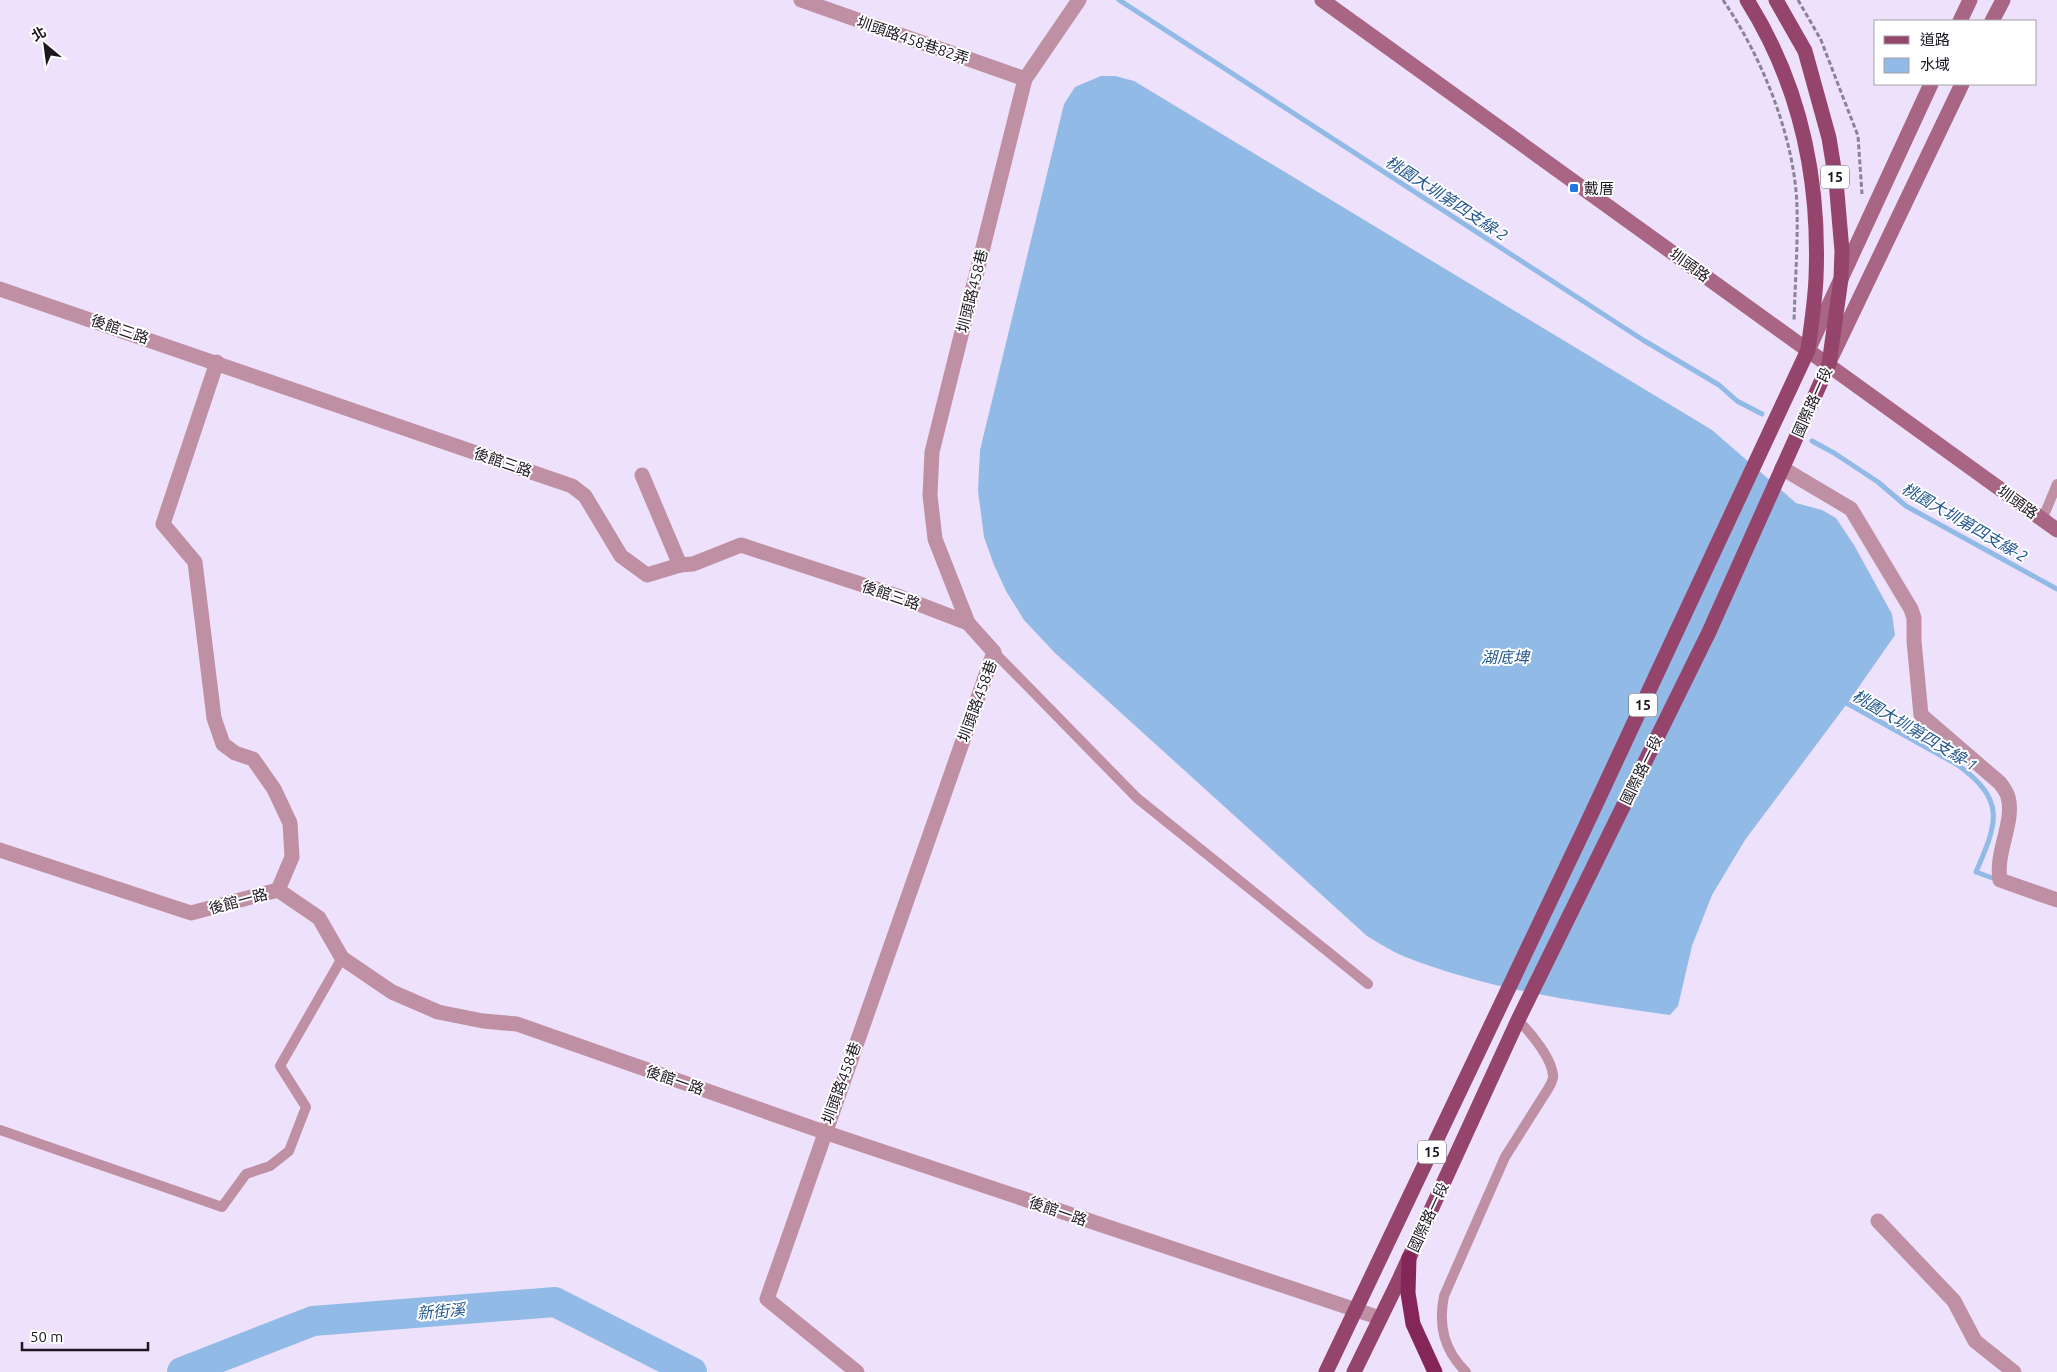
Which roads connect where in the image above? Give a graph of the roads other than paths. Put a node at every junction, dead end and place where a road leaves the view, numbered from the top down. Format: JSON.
{"nodes":[{"id":1,"x":801,"y":0,"type":"edge"},
{"id":2,"x":1079,"y":0,"type":"edge"},
{"id":3,"x":1322,"y":0,"type":"edge"},
{"id":4,"x":1747,"y":0,"type":"edge"},
{"id":5,"x":1776,"y":0,"type":"edge"},
{"id":6,"x":1970,"y":0,"type":"edge"},
{"id":7,"x":2003,"y":0,"type":"edge"},
{"id":8,"x":1960,"y":20,"type":"edge"},
{"id":9,"x":1993,"y":20,"type":"edge"},
{"id":10,"x":1025,"y":79,"type":"junction"},
{"id":11,"x":1931,"y":85,"type":"edge"},
{"id":12,"x":1962,"y":85,"type":"edge"},
{"id":13,"x":1841,"y":279,"type":"junction"},
{"id":14,"x":0,"y":289,"type":"edge"},
{"id":15,"x":1808,"y":350,"type":"junction"},
{"id":16,"x":217,"y":362,"type":"junction"},
{"id":17,"x":1828,"y":364,"type":"junction"},
{"id":18,"x":1782,"y":468,"type":"junction"},
{"id":19,"x":642,"y":475,"type":"dead end"},
{"id":20,"x":2057,"y":484,"type":"edge"},
{"id":21,"x":2042,"y":520,"type":"junction"},
{"id":22,"x":2057,"y":530,"type":"edge"},
{"id":23,"x":680,"y":565,"type":"junction"},
{"id":24,"x":968,"y":622,"type":"junction"},
{"id":25,"x":994,"y":652,"type":"junction"},
{"id":26,"x":0,"y":850,"type":"edge"},
{"id":27,"x":278,"y":890,"type":"junction"},
{"id":28,"x":2057,"y":900,"type":"edge"},
{"id":29,"x":342,"y":958,"type":"junction"},
{"id":30,"x":1368,"y":984,"type":"dead end"},
{"id":31,"x":1518,"y":1020,"type":"junction"},
{"id":32,"x":0,"y":1130,"type":"edge"},
{"id":33,"x":824,"y":1132,"type":"junction"},
{"id":34,"x":1878,"y":1221,"type":"dead end"},
{"id":35,"x":1409,"y":1258,"type":"junction"},
{"id":36,"x":1356,"y":1311,"type":"junction"},
{"id":37,"x":1380,"y":1318,"type":"junction"},
{"id":38,"x":857,"y":1372,"type":"edge"},
{"id":39,"x":1326,"y":1372,"type":"edge"},
{"id":40,"x":1354,"y":1372,"type":"edge"},
{"id":41,"x":1435,"y":1372,"type":"edge"},
{"id":42,"x":1466,"y":1372,"type":"edge"},
{"id":43,"x":2014,"y":1372,"type":"edge"}],
"edges":[{"from":1,"to":10,"type":"street","name":"圳頭路458巷82弄"},
{"from":2,"to":10,"type":"street","name":"圳頭路458巷"},
{"from":3,"to":15,"type":"street","name":"圳頭路"},
{"from":4,"to":15,"type":"main road","number":"15"},
{"from":5,"to":13,"type":"main road","number":"15"},
{"from":6,"to":8,"type":"street"},
{"from":7,"to":9,"type":"street"},
{"from":10,"to":24,"type":"street","name":"圳頭路458巷"},
{"from":11,"to":13,"type":"street","name":"國際路一段"},
{"from":12,"to":17,"type":"street","name":"國際路一段"},
{"from":13,"to":15,"type":"street","name":"國際路一段"},
{"from":13,"to":17,"type":"main road","number":"15"},
{"from":14,"to":16,"type":"street","name":"後館三路"},
{"from":15,"to":17,"type":"street","name":"圳頭路"},
{"from":15,"to":36,"type":"main road","name":"國際路一段","number":"15"},
{"from":16,"to":23,"type":"street","name":"後館三路"},
{"from":16,"to":27,"type":"street"},
{"from":17,"to":18,"type":"main road","name":"國際路一段","number":"15"},
{"from":17,"to":21,"type":"street","name":"圳頭路"},
{"from":18,"to":28,"type":"street"},
{"from":18,"to":31,"type":"main road","name":"國際路一段","number":"15"},
{"from":19,"to":23,"type":"street"},
{"from":20,"to":21,"type":"lane"},
{"from":21,"to":22,"type":"street","name":"圳頭路"},
{"from":23,"to":24,"type":"street","name":"後館三路"},
{"from":24,"to":25,"type":"street","name":"圳頭路458巷"},
{"from":25,"to":30,"type":"lane"},
{"from":25,"to":33,"type":"street","name":"圳頭路458巷"},
{"from":26,"to":27,"type":"street","name":"後館一路"},
{"from":27,"to":29,"type":"street","name":"後館一路"},
{"from":29,"to":32,"type":"lane"},
{"from":29,"to":33,"type":"street","name":"後館一路"},
{"from":31,"to":35,"type":"main road","name":"國際路一段","number":"15"},
{"from":31,"to":42,"type":"lane"},
{"from":33,"to":36,"type":"street","name":"後館一路"},
{"from":33,"to":38,"type":"street","name":"圳頭路458巷"},
{"from":34,"to":43,"type":"street"},
{"from":35,"to":37,"type":"main road","name":"國際路一段","number":"15"},
{"from":35,"to":41,"type":"highway"},
{"from":36,"to":37,"type":"street","name":"後館一路"},
{"from":36,"to":39,"type":"main road","name":"國際路一段","number":"15"},
{"from":37,"to":40,"type":"main road","name":"國際路一段","number":"15"}]}
